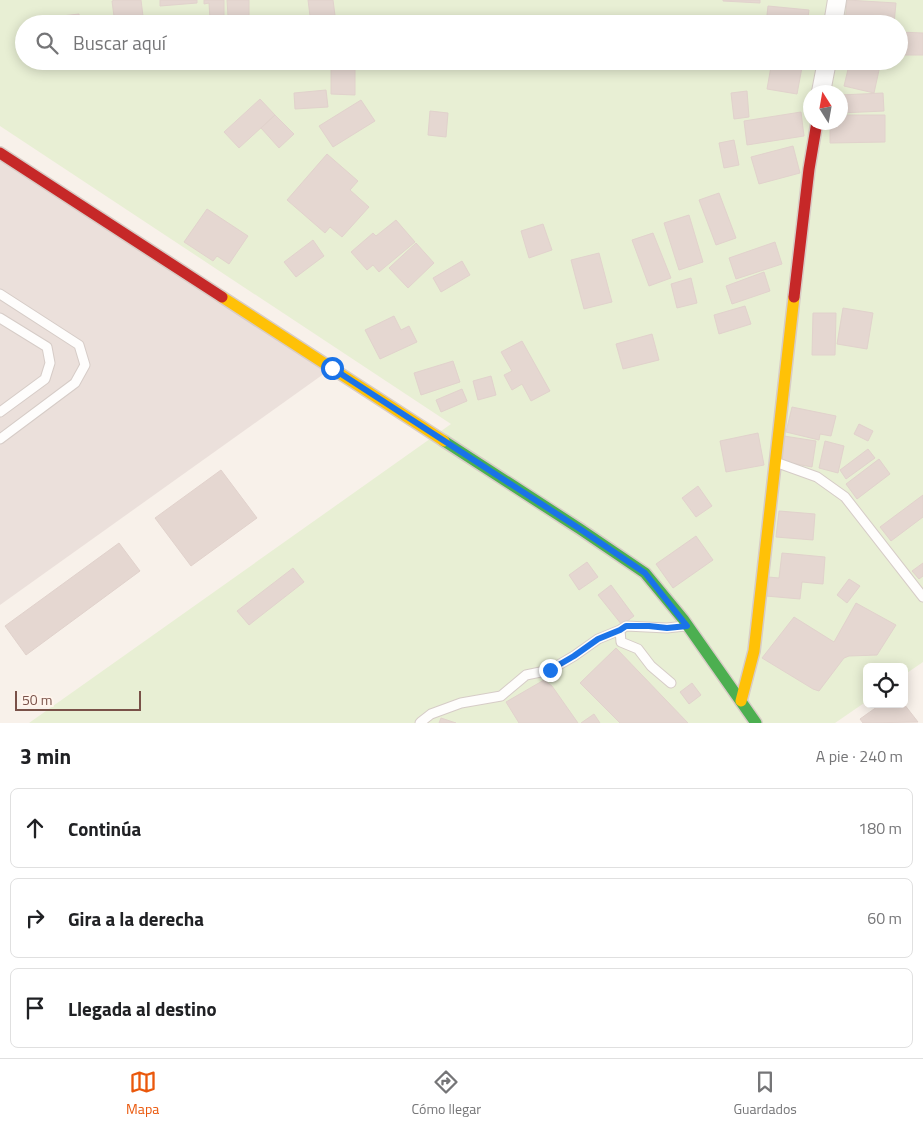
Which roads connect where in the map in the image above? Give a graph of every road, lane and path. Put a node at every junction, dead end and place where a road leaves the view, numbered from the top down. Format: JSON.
{"nodes":[{"id":1,"x":837,"y":0,"type":"edge"},
{"id":2,"x":834,"y":15,"type":"edge"},
{"id":3,"x":825,"y":70,"type":"edge"},
{"id":4,"x":822,"y":85,"type":"edge"},
{"id":5,"x":815,"y":130,"type":"edge"},
{"id":6,"x":0,"y":153,"type":"edge"},
{"id":7,"x":0,"y":294,"type":"edge"},
{"id":8,"x":0,"y":318,"type":"edge"},
{"id":9,"x":0,"y":412,"type":"edge"},
{"id":10,"x":0,"y":440,"type":"edge"},
{"id":11,"x":776,"y":462,"type":"junction"},
{"id":12,"x":923,"y":598,"type":"edge"},
{"id":13,"x":687,"y":626,"type":"junction"},
{"id":14,"x":620,"y":630,"type":"junction"},
{"id":15,"x":671,"y":683,"type":"dead end"},
{"id":16,"x":741,"y":701,"type":"junction"},
{"id":17,"x":420,"y":723,"type":"edge"},
{"id":18,"x":756,"y":723,"type":"edge"}],
"edges":[{"from":1,"to":2,"type":"street"},
{"from":3,"to":4,"type":"street"},
{"from":5,"to":11,"type":"street"},
{"from":6,"to":13,"type":"street"},
{"from":7,"to":10,"type":"lane"},
{"from":8,"to":9,"type":"lane"},
{"from":11,"to":12,"type":"lane"},
{"from":11,"to":16,"type":"street"},
{"from":13,"to":14,"type":"lane"},
{"from":13,"to":16,"type":"street"},
{"from":14,"to":15,"type":"lane"},
{"from":14,"to":17,"type":"lane"},
{"from":16,"to":18,"type":"street"}]}
